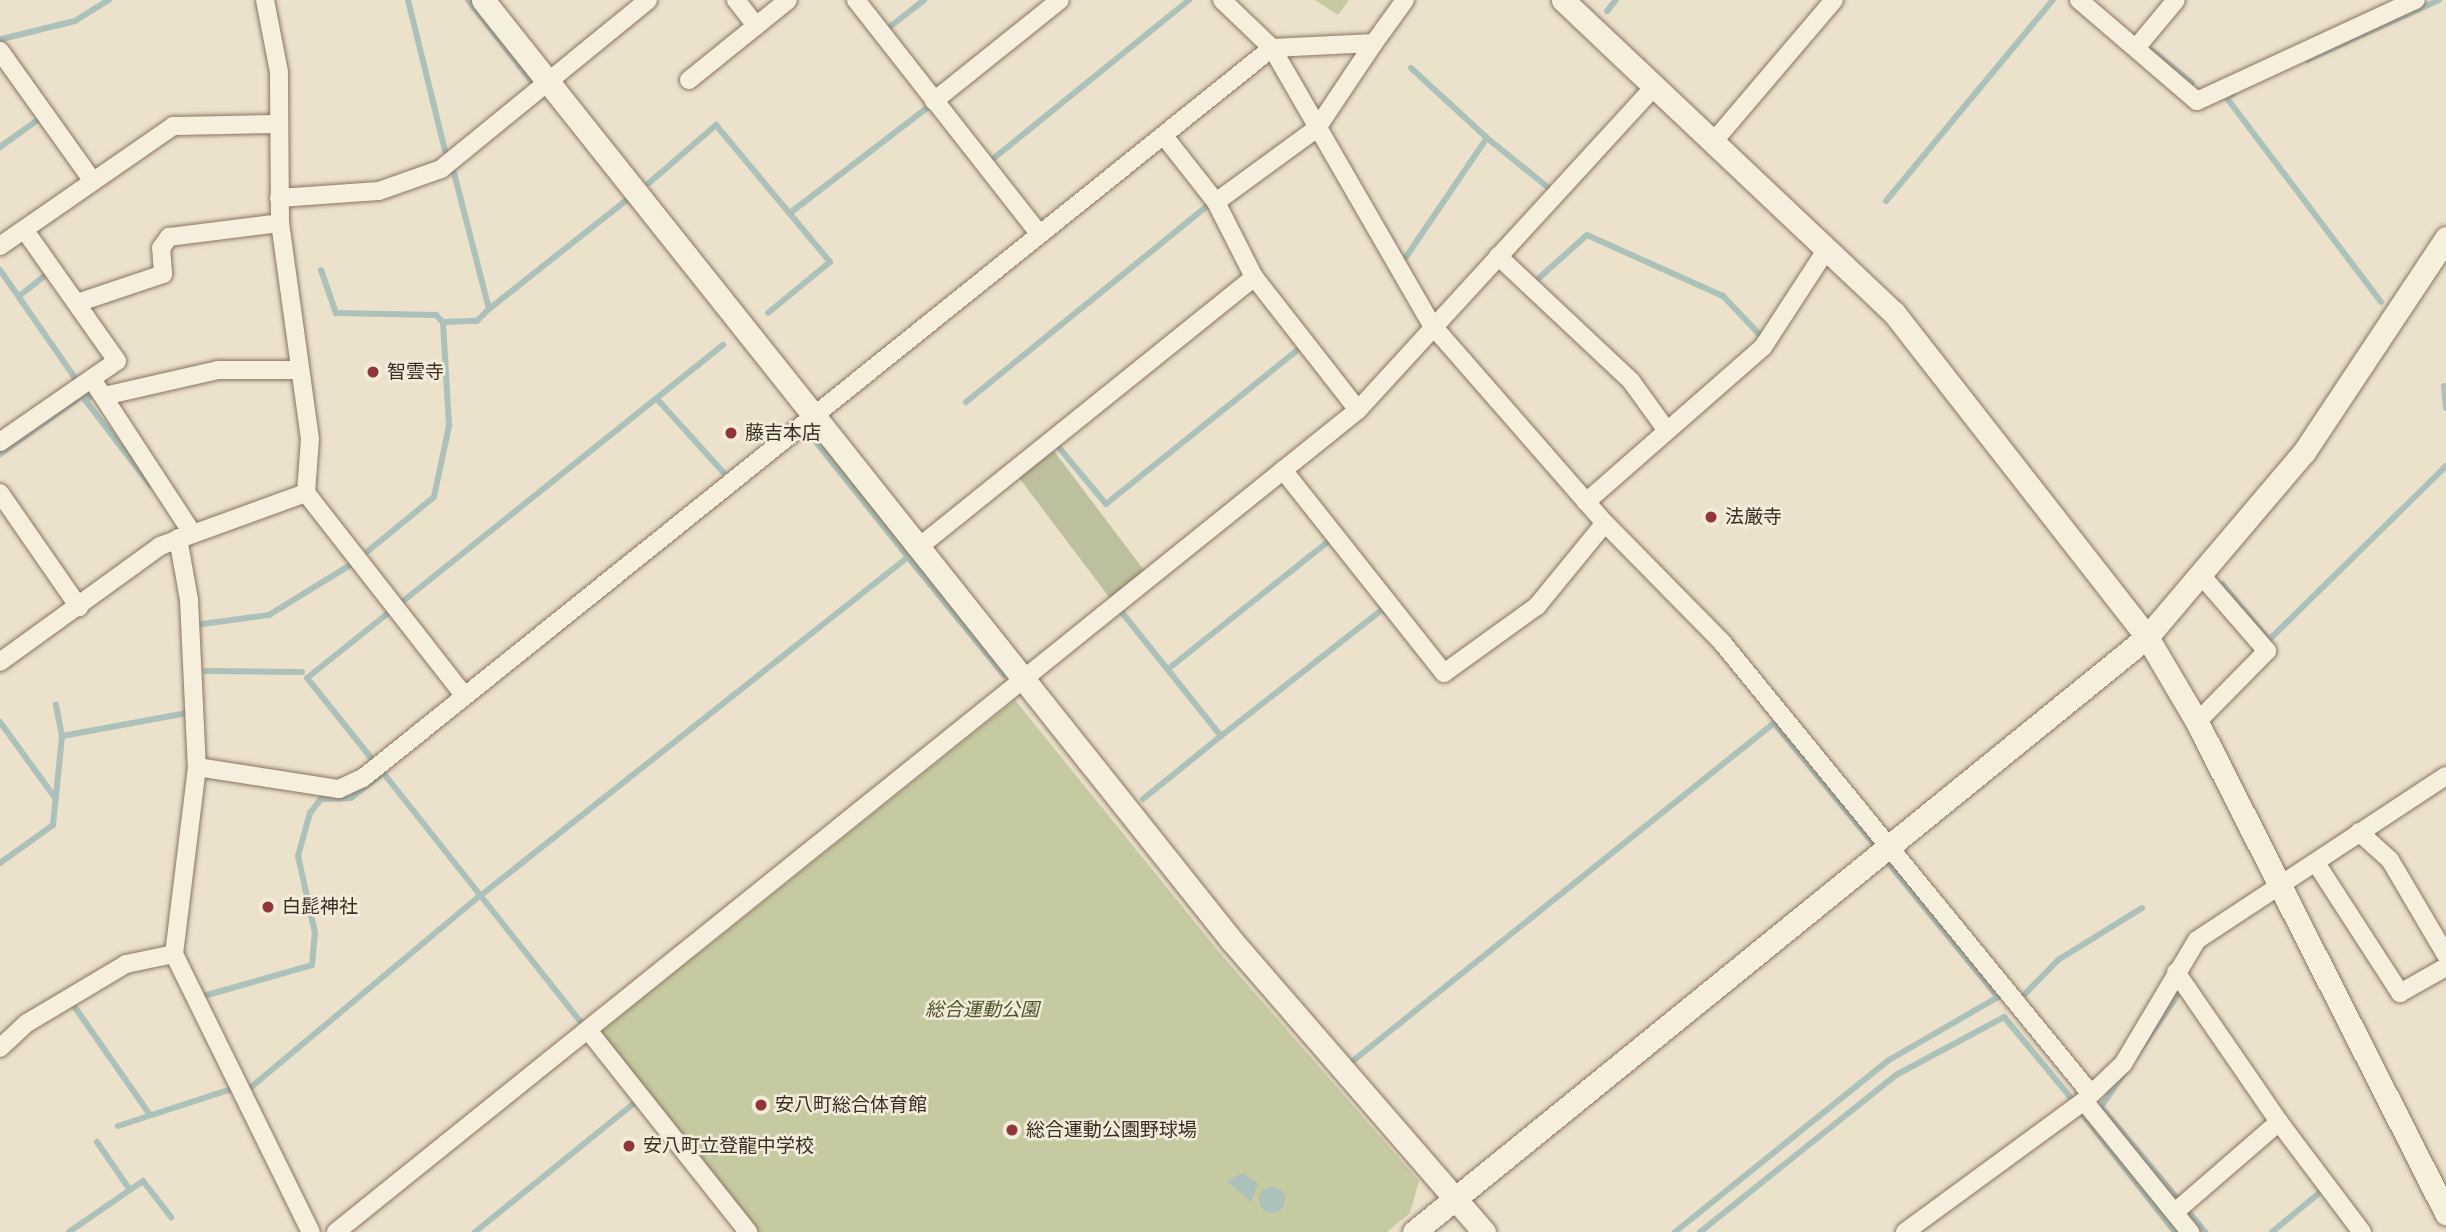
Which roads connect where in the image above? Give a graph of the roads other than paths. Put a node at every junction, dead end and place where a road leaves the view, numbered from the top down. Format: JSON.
{"nodes":[{"id":1,"x":265,"y":0,"type":"edge"},
{"id":2,"x":484,"y":0,"type":"edge"},
{"id":3,"x":648,"y":0,"type":"edge"},
{"id":4,"x":736,"y":0,"type":"edge"},
{"id":5,"x":788,"y":0,"type":"edge"},
{"id":6,"x":856,"y":0,"type":"edge"},
{"id":7,"x":1060,"y":0,"type":"edge"},
{"id":8,"x":1222,"y":0,"type":"edge"},
{"id":9,"x":1405,"y":0,"type":"edge"},
{"id":10,"x":1563,"y":0,"type":"edge"},
{"id":11,"x":1834,"y":0,"type":"edge"},
{"id":12,"x":2079,"y":0,"type":"edge"},
{"id":13,"x":2176,"y":0,"type":"edge"},
{"id":14,"x":2416,"y":0,"type":"edge"},
{"id":15,"x":756,"y":26,"type":"junction"},
{"id":16,"x":1374,"y":43,"type":"junction"},
{"id":17,"x":1272,"y":48,"type":"junction"},
{"id":18,"x":2136,"y":48,"type":"junction"},
{"id":19,"x":0,"y":51,"type":"edge"},
{"id":20,"x":548,"y":79,"type":"junction"},
{"id":21,"x":689,"y":80,"type":"dead end"},
{"id":22,"x":1656,"y":85,"type":"junction"},
{"id":23,"x":934,"y":101,"type":"junction"},
{"id":24,"x":276,"y":124,"type":"junction"},
{"id":25,"x":1317,"y":128,"type":"junction"},
{"id":26,"x":1164,"y":136,"type":"junction"},
{"id":27,"x":1714,"y":141,"type":"junction"},
{"id":28,"x":92,"y":180,"type":"junction"},
{"id":29,"x":279,"y":198,"type":"junction"},
{"id":30,"x":1216,"y":202,"type":"junction"},
{"id":31,"x":280,"y":223,"type":"junction"},
{"id":32,"x":24,"y":229,"type":"junction"},
{"id":33,"x":1039,"y":233,"type":"junction"},
{"id":34,"x":2446,"y":238,"type":"edge"},
{"id":35,"x":0,"y":246,"type":"edge"},
{"id":36,"x":1827,"y":248,"type":"junction"},
{"id":37,"x":1499,"y":256,"type":"junction"},
{"id":38,"x":1254,"y":277,"type":"junction"},
{"id":39,"x":76,"y":303,"type":"junction"},
{"id":40,"x":1432,"y":325,"type":"junction"},
{"id":41,"x":298,"y":370,"type":"junction"},
{"id":42,"x":92,"y":378,"type":"junction"},
{"id":43,"x":104,"y":396,"type":"junction"},
{"id":44,"x":1358,"y":410,"type":"junction"},
{"id":45,"x":812,"y":414,"type":"junction"},
{"id":46,"x":1665,"y":428,"type":"junction"},
{"id":47,"x":0,"y":442,"type":"edge"},
{"id":48,"x":1283,"y":470,"type":"junction"},
{"id":49,"x":0,"y":493,"type":"edge"},
{"id":50,"x":306,"y":493,"type":"junction"},
{"id":51,"x":1586,"y":502,"type":"junction"},
{"id":52,"x":1605,"y":523,"type":"junction"},
{"id":53,"x":185,"y":535,"type":"junction"},
{"id":54,"x":920,"y":546,"type":"junction"},
{"id":55,"x":2202,"y":575,"type":"junction"},
{"id":56,"x":79,"y":607,"type":"junction"},
{"id":57,"x":2147,"y":637,"type":"junction"},
{"id":58,"x":0,"y":662,"type":"edge"},
{"id":59,"x":1023,"y":679,"type":"junction"},
{"id":60,"x":463,"y":694,"type":"junction"},
{"id":61,"x":2197,"y":722,"type":"junction"},
{"id":62,"x":197,"y":767,"type":"junction"},
{"id":63,"x":2446,"y":776,"type":"edge"},
{"id":64,"x":2359,"y":832,"type":"junction"},
{"id":65,"x":1890,"y":848,"type":"junction"},
{"id":66,"x":2316,"y":863,"type":"junction"},
{"id":67,"x":2282,"y":887,"type":"junction"},
{"id":68,"x":174,"y":954,"type":"junction"},
{"id":69,"x":2446,"y":956,"type":"edge"},
{"id":70,"x":2446,"y":967,"type":"edge"},
{"id":71,"x":2176,"y":972,"type":"junction"},
{"id":72,"x":588,"y":1030,"type":"junction"},
{"id":73,"x":0,"y":1048,"type":"edge"},
{"id":74,"x":2088,"y":1097,"type":"junction"},
{"id":75,"x":2279,"y":1122,"type":"junction"},
{"id":76,"x":1454,"y":1200,"type":"junction"},
{"id":77,"x":2175,"y":1212,"type":"junction"},
{"id":78,"x":2446,"y":1213,"type":"edge"},
{"id":79,"x":310,"y":1232,"type":"edge"},
{"id":80,"x":336,"y":1232,"type":"edge"},
{"id":81,"x":748,"y":1232,"type":"edge"},
{"id":82,"x":1414,"y":1232,"type":"edge"},
{"id":83,"x":1484,"y":1232,"type":"edge"},
{"id":84,"x":1905,"y":1232,"type":"edge"},
{"id":85,"x":2190,"y":1232,"type":"edge"},
{"id":86,"x":2362,"y":1232,"type":"edge"}],
"edges":[{"from":1,"to":24,"type":"street"},
{"from":2,"to":20,"type":"street"},
{"from":3,"to":20,"type":"street"},
{"from":4,"to":15,"type":"street"},
{"from":5,"to":15,"type":"street"},
{"from":6,"to":23,"type":"street"},
{"from":7,"to":23,"type":"street"},
{"from":8,"to":17,"type":"street"},
{"from":9,"to":16,"type":"street"},
{"from":10,"to":22,"type":"street"},
{"from":11,"to":27,"type":"street"},
{"from":12,"to":18,"type":"street"},
{"from":13,"to":18,"type":"street"},
{"from":14,"to":18,"type":"street"},
{"from":15,"to":21,"type":"street"},
{"from":16,"to":17,"type":"street"},
{"from":16,"to":25,"type":"street"},
{"from":17,"to":25,"type":"street"},
{"from":17,"to":26,"type":"street"},
{"from":19,"to":28,"type":"street"},
{"from":20,"to":29,"type":"street"},
{"from":20,"to":45,"type":"street"},
{"from":22,"to":27,"type":"street"},
{"from":22,"to":37,"type":"street"},
{"from":23,"to":33,"type":"street"},
{"from":24,"to":28,"type":"street"},
{"from":24,"to":29,"type":"street"},
{"from":25,"to":30,"type":"street"},
{"from":25,"to":40,"type":"street"},
{"from":26,"to":30,"type":"street"},
{"from":26,"to":33,"type":"street"},
{"from":27,"to":36,"type":"street"},
{"from":28,"to":32,"type":"street"},
{"from":29,"to":31,"type":"street"},
{"from":30,"to":38,"type":"street"},
{"from":31,"to":39,"type":"street"},
{"from":31,"to":41,"type":"street"},
{"from":32,"to":35,"type":"street"},
{"from":32,"to":39,"type":"street"},
{"from":33,"to":45,"type":"street"},
{"from":34,"to":55,"type":"street"},
{"from":36,"to":46,"type":"street"},
{"from":36,"to":57,"type":"street"},
{"from":37,"to":40,"type":"street"},
{"from":37,"to":46,"type":"street"},
{"from":38,"to":44,"type":"street"},
{"from":38,"to":54,"type":"street"},
{"from":39,"to":42,"type":"street"},
{"from":40,"to":44,"type":"street"},
{"from":40,"to":51,"type":"street"},
{"from":41,"to":43,"type":"street"},
{"from":41,"to":50,"type":"street"},
{"from":42,"to":43,"type":"street"},
{"from":42,"to":47,"type":"street"},
{"from":43,"to":53,"type":"street"},
{"from":44,"to":48,"type":"street"},
{"from":45,"to":54,"type":"street"},
{"from":45,"to":60,"type":"street"},
{"from":46,"to":51,"type":"street"},
{"from":48,"to":52,"type":"street"},
{"from":48,"to":59,"type":"street"},
{"from":49,"to":56,"type":"street"},
{"from":50,"to":53,"type":"street"},
{"from":50,"to":60,"type":"street"},
{"from":51,"to":52,"type":"street"},
{"from":52,"to":65,"type":"street"},
{"from":53,"to":56,"type":"street"},
{"from":53,"to":62,"type":"street"},
{"from":54,"to":59,"type":"street"},
{"from":55,"to":57,"type":"street"},
{"from":55,"to":61,"type":"street"},
{"from":56,"to":58,"type":"street"},
{"from":57,"to":61,"type":"street"},
{"from":57,"to":65,"type":"street"},
{"from":59,"to":72,"type":"street"},
{"from":59,"to":76,"type":"street"},
{"from":60,"to":62,"type":"street"},
{"from":61,"to":67,"type":"street"},
{"from":62,"to":68,"type":"street"},
{"from":63,"to":64,"type":"street"},
{"from":64,"to":66,"type":"street"},
{"from":64,"to":69,"type":"street"},
{"from":65,"to":74,"type":"street"},
{"from":65,"to":76,"type":"street"},
{"from":66,"to":67,"type":"street"},
{"from":66,"to":70,"type":"street"},
{"from":67,"to":71,"type":"street"},
{"from":67,"to":78,"type":"street"},
{"from":68,"to":73,"type":"street"},
{"from":68,"to":79,"type":"street"},
{"from":71,"to":74,"type":"street"},
{"from":71,"to":75,"type":"street"},
{"from":72,"to":80,"type":"street"},
{"from":72,"to":81,"type":"street"},
{"from":74,"to":77,"type":"street"},
{"from":74,"to":84,"type":"street"},
{"from":75,"to":77,"type":"street"},
{"from":75,"to":86,"type":"street"},
{"from":76,"to":82,"type":"street"},
{"from":76,"to":83,"type":"street"},
{"from":77,"to":85,"type":"street"}]}
